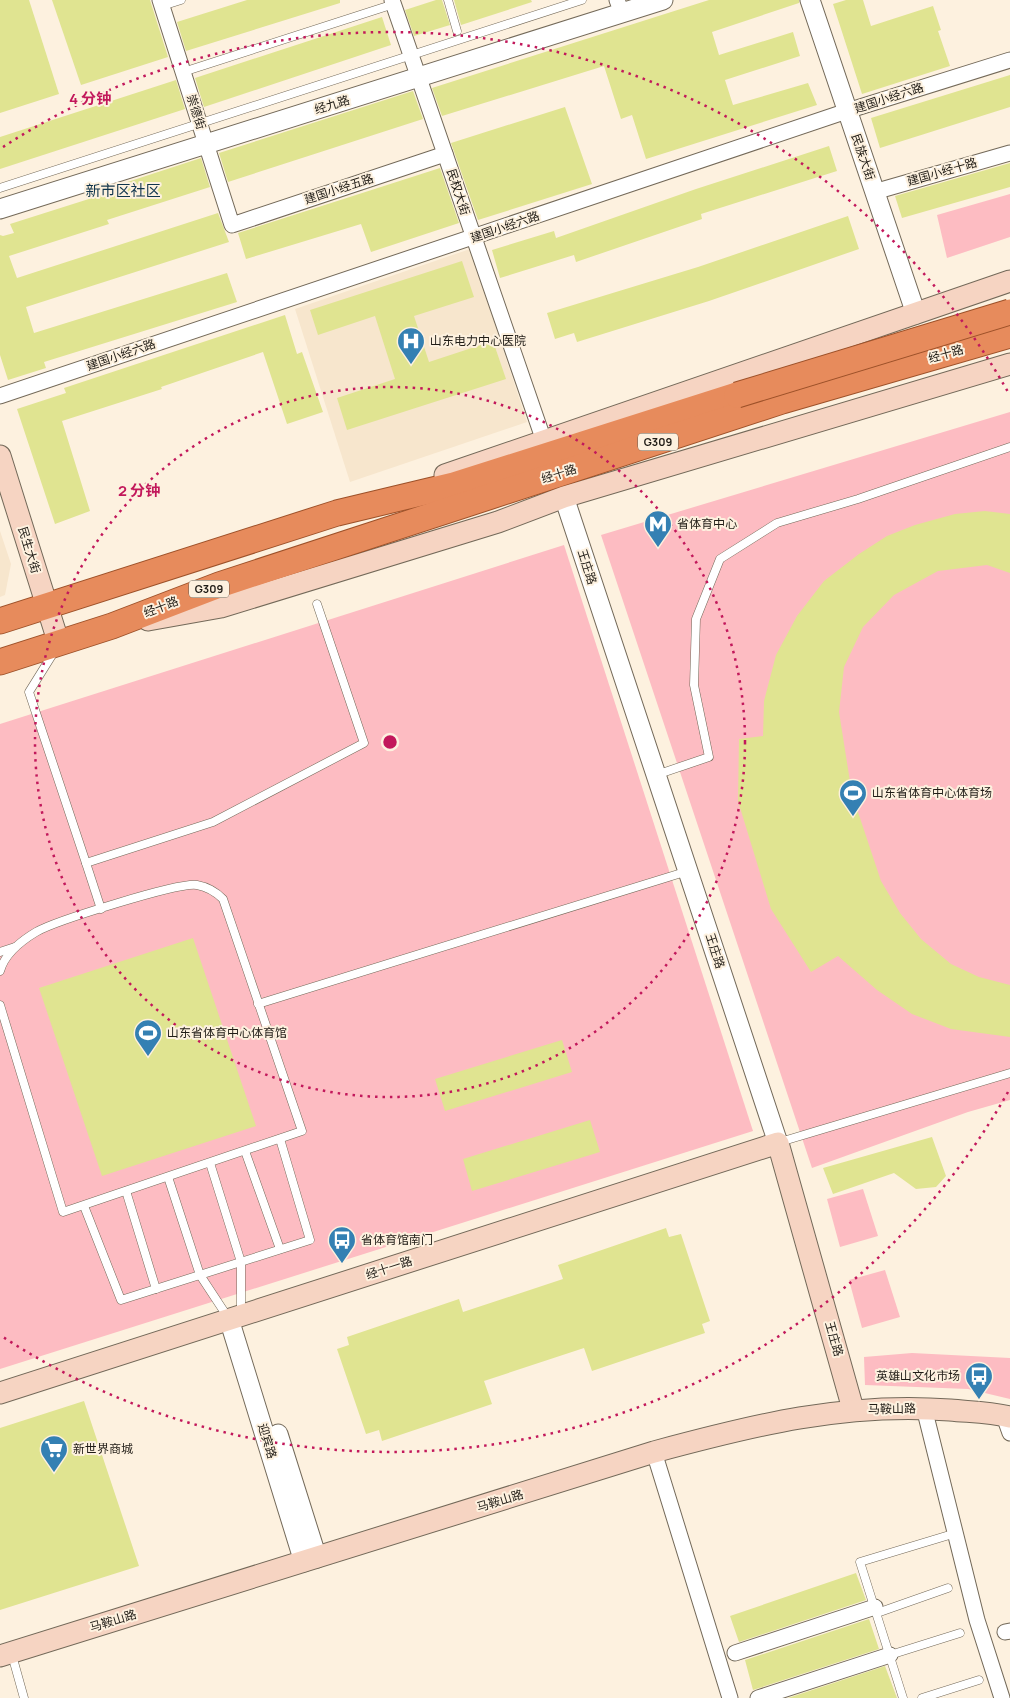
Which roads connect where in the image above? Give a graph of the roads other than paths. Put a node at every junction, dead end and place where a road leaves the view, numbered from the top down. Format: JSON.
{"nodes":[{"id":1,"x":180,"y":0,"type":"edge"},
{"id":2,"x":448,"y":0,"type":"edge"},
{"id":3,"x":582,"y":0,"type":"edge"},
{"id":4,"x":663,"y":0,"type":"edge"},
{"id":5,"x":810,"y":0,"type":"edge"},
{"id":6,"x":393,"y":2,"type":"edge"},
{"id":7,"x":161,"y":3,"type":"edge"},
{"id":8,"x":619,"y":7,"type":"edge"},
{"id":9,"x":457,"y":31,"type":"dead end"},
{"id":10,"x":411,"y":55,"type":"junction"},
{"id":11,"x":1010,"y":60,"type":"edge"},
{"id":12,"x":184,"y":72,"type":"junction"},
{"id":13,"x":419,"y":78,"type":"junction"},
{"id":14,"x":847,"y":111,"type":"junction"},
{"id":15,"x":200,"y":123,"type":"junction"},
{"id":16,"x":207,"y":144,"type":"junction"},
{"id":17,"x":1010,"y":153,"type":"edge"},
{"id":18,"x":445,"y":154,"type":"junction"},
{"id":19,"x":0,"y":188,"type":"edge"},
{"id":20,"x":874,"y":192,"type":"junction"},
{"id":21,"x":0,"y":209,"type":"edge"},
{"id":22,"x":232,"y":225,"type":"joint"},
{"id":23,"x":473,"y":237,"type":"junction"},
{"id":24,"x":1010,"y":281,"type":"edge"},
{"id":25,"x":956,"y":300,"type":"junction"},
{"id":26,"x":1010,"y":313,"type":"edge"},
{"id":27,"x":916,"y":314,"type":"junction"},
{"id":28,"x":1010,"y":335,"type":"edge"},
{"id":29,"x":1010,"y":352,"type":"edge"},
{"id":30,"x":1010,"y":364,"type":"edge"},
{"id":31,"x":980,"y":372,"type":"junction"},
{"id":32,"x":0,"y":396,"type":"edge"},
{"id":33,"x":544,"y":441,"type":"junction"},
{"id":34,"x":1010,"y":448,"type":"edge"},
{"id":35,"x":0,"y":456,"type":"edge"},
{"id":36,"x":564,"y":498,"type":"junction"},
{"id":37,"x":337,"y":513,"type":"junction"},
{"id":38,"x":317,"y":604,"type":"dead end"},
{"id":39,"x":47,"y":605,"type":"junction"},
{"id":40,"x":0,"y":621,"type":"edge"},
{"id":41,"x":112,"y":626,"type":"junction"},
{"id":42,"x":59,"y":644,"type":"junction"},
{"id":43,"x":0,"y":662,"type":"edge"},
{"id":44,"x":656,"y":775,"type":"junction"},
{"id":45,"x":86,"y":863,"type":"junction"},
{"id":46,"x":688,"y":871,"type":"junction"},
{"id":47,"x":101,"y":909,"type":"junction"},
{"id":48,"x":15,"y":947,"type":"junction"},
{"id":49,"x":0,"y":952,"type":"edge"},
{"id":50,"x":0,"y":970,"type":"edge"},
{"id":51,"x":258,"y":1004,"type":"junction"},
{"id":52,"x":0,"y":1005,"type":"edge"},
{"id":53,"x":2,"y":1020,"type":"edge"},
{"id":54,"x":1010,"y":1073,"type":"edge"},
{"id":55,"x":280,"y":1139,"type":"junction"},
{"id":56,"x":778,"y":1143,"type":"junction"},
{"id":57,"x":245,"y":1151,"type":"junction"},
{"id":58,"x":210,"y":1163,"type":"junction"},
{"id":59,"x":168,"y":1177,"type":"junction"},
{"id":60,"x":126,"y":1191,"type":"junction"},
{"id":61,"x":84,"y":1206,"type":"junction"},
{"id":62,"x":280,"y":1249,"type":"junction"},
{"id":63,"x":241,"y":1262,"type":"junction"},
{"id":64,"x":200,"y":1275,"type":"junction"},
{"id":65,"x":156,"y":1289,"type":"junction"},
{"id":66,"x":235,"y":1318,"type":"junction"},
{"id":67,"x":0,"y":1393,"type":"edge"},
{"id":68,"x":924,"y":1408,"type":"junction"},
{"id":69,"x":853,"y":1409,"type":"junction"},
{"id":70,"x":1008,"y":1422,"type":"edge"},
{"id":71,"x":654,"y":1452,"type":"junction"},
{"id":72,"x":956,"y":1533,"type":"junction"},
{"id":73,"x":311,"y":1560,"type":"junction"},
{"id":74,"x":948,"y":1588,"type":"dead end"},
{"id":75,"x":876,"y":1610,"type":"junction"},
{"id":76,"x":960,"y":1633,"type":"dead end"},
{"id":77,"x":735,"y":1653,"type":"dead end"},
{"id":78,"x":6,"y":1655,"type":"edge"},
{"id":79,"x":890,"y":1655,"type":"junction"},
{"id":80,"x":979,"y":1680,"type":"dead end"},
{"id":81,"x":24,"y":1698,"type":"edge"},
{"id":82,"x":730,"y":1698,"type":"edge"},
{"id":83,"x":758,"y":1698,"type":"edge"},
{"id":84,"x":903,"y":1698,"type":"edge"},
{"id":85,"x":922,"y":1698,"type":"edge"},
{"id":86,"x":1002,"y":1698,"type":"edge"}],
"edges":[{"from":1,"to":7,"type":"lane"},
{"from":2,"to":9,"type":"lane"},
{"from":3,"to":10,"type":"lane"},
{"from":4,"to":8,"type":"street","name":"经九路"},
{"from":5,"to":14,"type":"street","name":"民族大街"},
{"from":6,"to":10,"type":"street","name":"民权大街"},
{"from":6,"to":12,"type":"lane"},
{"from":7,"to":12,"type":"street","name":"崇德街"},
{"from":8,"to":13,"type":"street","name":"经九路"},
{"from":10,"to":13,"type":"street","name":"民权大街"},
{"from":10,"to":15,"type":"lane"},
{"from":11,"to":14,"type":"street","name":"建国小经六路"},
{"from":12,"to":15,"type":"street","name":"崇德街"},
{"from":13,"to":16,"type":"street","name":"经九路"},
{"from":13,"to":18,"type":"street","name":"民权大街"},
{"from":14,"to":20,"type":"street","name":"民族大街"},
{"from":14,"to":23,"type":"street","name":"建国小经六路"},
{"from":15,"to":16,"type":"street","name":"崇德街"},
{"from":15,"to":19,"type":"lane"},
{"from":16,"to":21,"type":"street","name":"经九路"},
{"from":16,"to":22,"type":"street","name":"崇德街"},
{"from":17,"to":20,"type":"street","name":"建国小经十路"},
{"from":18,"to":22,"type":"street","name":"建国小经五路"},
{"from":18,"to":23,"type":"street","name":"民权大街"},
{"from":20,"to":27,"type":"street","name":"民族大街"},
{"from":23,"to":32,"type":"street","name":"建国小经六路"},
{"from":23,"to":33,"type":"street","name":"民权大街"},
{"from":24,"to":25,"type":"main road","name":"经十路"},
{"from":25,"to":26,"type":"main road"},
{"from":25,"to":27,"type":"main road","name":"经十路"},
{"from":26,"to":37,"type":"highway","name":"经十路","number":"G309","bridge":true},
{"from":27,"to":33,"type":"main road","name":"经十路"},
{"from":28,"to":41,"type":"highway","name":"经十路","number":"G309"},
{"from":29,"to":31,"type":"main road"},
{"from":30,"to":31,"type":"main road","name":"经十路"},
{"from":31,"to":36,"type":"main road","name":"经十路"},
{"from":33,"to":37,"type":"main road","name":"经十路"},
{"from":34,"to":44,"type":"lane"},
{"from":35,"to":39,"type":"main road","name":"民生大街"},
{"from":36,"to":41,"type":"main road","name":"经十路"},
{"from":36,"to":44,"type":"street","name":"王庄路"},
{"from":37,"to":39,"type":"highway","name":"经十路","number":"G309"},
{"from":38,"to":45,"type":"lane"},
{"from":39,"to":40,"type":"highway","name":"经十路","number":"G309"},
{"from":39,"to":42,"type":"main road","name":"民生大街"},
{"from":41,"to":42,"type":"highway","name":"经十路","number":"G309"},
{"from":42,"to":43,"type":"highway","name":"经十路","number":"G309"},
{"from":42,"to":45,"type":"lane"},
{"from":44,"to":46,"type":"street","name":"王庄路"},
{"from":45,"to":47,"type":"lane"},
{"from":46,"to":51,"type":"lane"},
{"from":46,"to":56,"type":"street","name":"王庄路"},
{"from":47,"to":48,"type":"lane"},
{"from":47,"to":51,"type":"lane"},
{"from":48,"to":49,"type":"lane"},
{"from":48,"to":50,"type":"lane"},
{"from":51,"to":55,"type":"lane"},
{"from":52,"to":53,"type":"lane"},
{"from":53,"to":61,"type":"lane"},
{"from":54,"to":56,"type":"lane"},
{"from":55,"to":57,"type":"lane"},
{"from":55,"to":62,"type":"lane"},
{"from":56,"to":66,"type":"main road","name":"经十一路"},
{"from":56,"to":69,"type":"main road","name":"王庄路"},
{"from":57,"to":58,"type":"lane"},
{"from":57,"to":62,"type":"lane"},
{"from":58,"to":59,"type":"lane"},
{"from":58,"to":63,"type":"lane"},
{"from":59,"to":60,"type":"lane"},
{"from":59,"to":64,"type":"lane"},
{"from":60,"to":61,"type":"lane"},
{"from":60,"to":65,"type":"lane"},
{"from":61,"to":65,"type":"lane"},
{"from":62,"to":63,"type":"lane"},
{"from":63,"to":64,"type":"lane"},
{"from":63,"to":66,"type":"lane"},
{"from":64,"to":65,"type":"lane"},
{"from":64,"to":66,"type":"lane"},
{"from":66,"to":67,"type":"main road","name":"经十一路"},
{"from":66,"to":73,"type":"street","name":"迎宾路"},
{"from":68,"to":69,"type":"main road","name":"马鞍山路"},
{"from":68,"to":70,"type":"main road","name":"马鞍山路"},
{"from":68,"to":72,"type":"street"},
{"from":69,"to":71,"type":"main road","name":"马鞍山路"},
{"from":71,"to":73,"type":"main road","name":"马鞍山路"},
{"from":71,"to":82,"type":"street"},
{"from":72,"to":75,"type":"lane"},
{"from":72,"to":86,"type":"street"},
{"from":73,"to":78,"type":"main road","name":"马鞍山路"},
{"from":74,"to":75,"type":"lane"},
{"from":75,"to":77,"type":"street"},
{"from":75,"to":79,"type":"lane"},
{"from":76,"to":79,"type":"lane"},
{"from":78,"to":81,"type":"lane"},
{"from":79,"to":83,"type":"street"},
{"from":79,"to":84,"type":"lane"},
{"from":80,"to":85,"type":"lane"}]}
